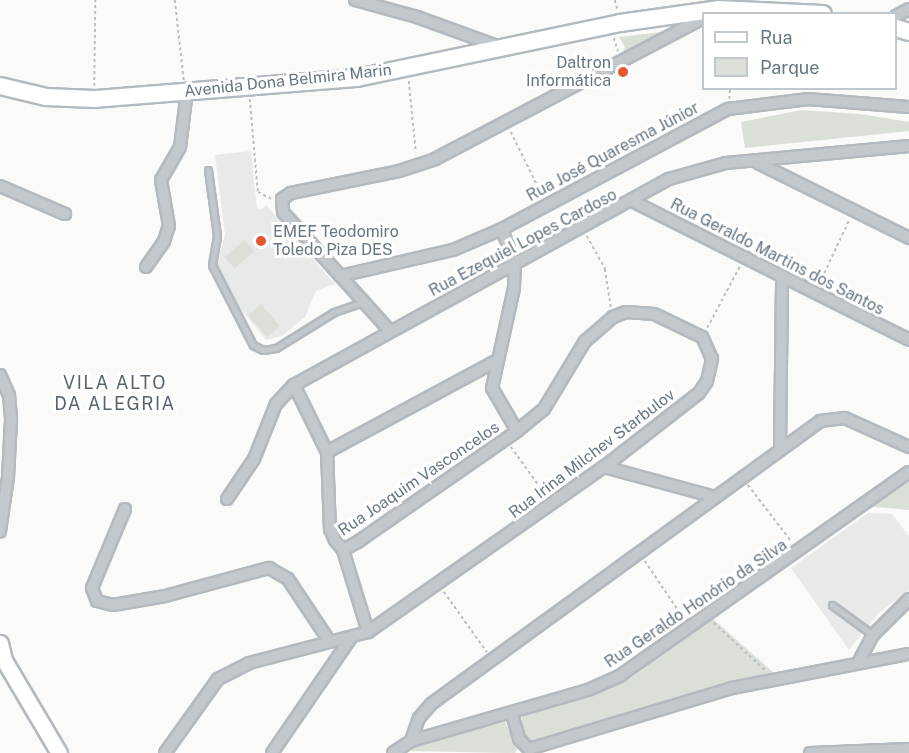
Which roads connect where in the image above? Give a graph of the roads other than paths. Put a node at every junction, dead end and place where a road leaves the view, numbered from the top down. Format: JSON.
{"nodes":[{"id":1,"x":355,"y":0,"type":"edge"},
{"id":2,"x":702,"y":15,"type":"edge"},
{"id":3,"x":702,"y":19,"type":"edge"},
{"id":4,"x":502,"y":48,"type":"junction"},
{"id":5,"x":0,"y":86,"type":"edge"},
{"id":6,"x":186,"y":91,"type":"junction"},
{"id":7,"x":909,"y":107,"type":"edge"},
{"id":8,"x":909,"y":146,"type":"edge"},
{"id":9,"x":758,"y":163,"type":"junction"},
{"id":10,"x":207,"y":170,"type":"dead end"},
{"id":11,"x":0,"y":186,"type":"edge"},
{"id":12,"x":632,"y":201,"type":"junction"},
{"id":13,"x":65,"y":214,"type":"dead end"},
{"id":14,"x":502,"y":228,"type":"junction"},
{"id":15,"x":909,"y":238,"type":"edge"},
{"id":16,"x":515,"y":265,"type":"junction"},
{"id":17,"x":146,"y":267,"type":"dead end"},
{"id":18,"x":340,"y":276,"type":"junction"},
{"id":19,"x":782,"y":276,"type":"junction"},
{"id":20,"x":363,"y":302,"type":"junction"},
{"id":21,"x":390,"y":331,"type":"junction"},
{"id":22,"x":909,"y":340,"type":"edge"},
{"id":23,"x":496,"y":361,"type":"junction"},
{"id":24,"x":0,"y":375,"type":"edge"},
{"id":25,"x":294,"y":385,"type":"junction"},
{"id":26,"x":517,"y":431,"type":"junction"},
{"id":27,"x":909,"y":447,"type":"edge"},
{"id":28,"x":780,"y":448,"type":"junction"},
{"id":29,"x":327,"y":452,"type":"junction"},
{"id":30,"x":604,"y":467,"type":"junction"},
{"id":31,"x":909,"y":472,"type":"edge"},
{"id":32,"x":715,"y":497,"type":"junction"},
{"id":33,"x":226,"y":499,"type":"dead end"},
{"id":34,"x":124,"y":509,"type":"dead end"},
{"id":35,"x":0,"y":531,"type":"edge"},
{"id":36,"x":343,"y":550,"type":"junction"},
{"id":37,"x":909,"y":598,"type":"edge"},
{"id":38,"x":832,"y":605,"type":"dead end"},
{"id":39,"x":368,"y":632,"type":"junction"},
{"id":40,"x":873,"y":635,"type":"junction"},
{"id":41,"x":328,"y":639,"type":"junction"},
{"id":42,"x":350,"y":639,"type":"junction"},
{"id":43,"x":0,"y":643,"type":"edge"},
{"id":44,"x":909,"y":654,"type":"edge"},
{"id":45,"x":2,"y":661,"type":"edge"},
{"id":46,"x":858,"y":663,"type":"junction"},
{"id":47,"x":512,"y":714,"type":"junction"},
{"id":48,"x":411,"y":741,"type":"junction"},
{"id":49,"x":909,"y":749,"type":"edge"},
{"id":50,"x":59,"y":753,"type":"edge"},
{"id":51,"x":165,"y":753,"type":"edge"},
{"id":52,"x":272,"y":753,"type":"edge"},
{"id":53,"x":393,"y":753,"type":"edge"},
{"id":54,"x":810,"y":753,"type":"edge"}],
"edges":[{"from":1,"to":4,"type":"street"},
{"from":2,"to":4,"type":"main road","name":"Avenida Dona Belmira Marin"},
{"from":3,"to":18,"type":"street"},
{"from":4,"to":6,"type":"main road","name":"Avenida Dona Belmira Marin"},
{"from":5,"to":6,"type":"main road","name":"Avenida Dona Belmira Marin"},
{"from":6,"to":17,"type":"street"},
{"from":7,"to":14,"type":"street","name":"Rua José Quaresma Júnior"},
{"from":8,"to":9,"type":"street","name":"Rua Ezequiel Lopes Cardoso"},
{"from":9,"to":12,"type":"street","name":"Rua Ezequiel Lopes Cardoso"},
{"from":9,"to":15,"type":"street"},
{"from":10,"to":20,"type":"lane"},
{"from":11,"to":13,"type":"street"},
{"from":12,"to":16,"type":"street","name":"Rua Ezequiel Lopes Cardoso"},
{"from":12,"to":19,"type":"street","name":"Rua Geraldo Martins dos Santos"},
{"from":14,"to":16,"type":"street"},
{"from":14,"to":18,"type":"street","name":"Rua José Quaresma Júnior"},
{"from":16,"to":21,"type":"street","name":"Rua Ezequiel Lopes Cardoso"},
{"from":16,"to":23,"type":"street"},
{"from":18,"to":20,"type":"street"},
{"from":19,"to":22,"type":"street","name":"Rua Geraldo Martins dos Santos"},
{"from":19,"to":28,"type":"street"},
{"from":20,"to":21,"type":"street"},
{"from":21,"to":25,"type":"street","name":"Rua Ezequiel Lopes Cardoso"},
{"from":23,"to":26,"type":"street"},
{"from":23,"to":29,"type":"street"},
{"from":24,"to":35,"type":"street"},
{"from":25,"to":29,"type":"street"},
{"from":25,"to":33,"type":"street","name":"Rua Ezequiel Lopes Cardoso"},
{"from":26,"to":30,"type":"street","name":"Rua Irina Milchev Starbulov"},
{"from":26,"to":36,"type":"street","name":"Rua Joaquim Vasconcelos"},
{"from":27,"to":28,"type":"street"},
{"from":28,"to":32,"type":"street"},
{"from":29,"to":36,"type":"street","name":"Rua Joaquim Vasconcelos"},
{"from":30,"to":32,"type":"street"},
{"from":30,"to":39,"type":"street","name":"Rua Irina Milchev Starbulov"},
{"from":31,"to":47,"type":"street","name":"Rua Geraldo Honório da Silva"},
{"from":32,"to":48,"type":"street"},
{"from":34,"to":41,"type":"street"},
{"from":36,"to":39,"type":"street"},
{"from":37,"to":40,"type":"street"},
{"from":38,"to":40,"type":"lane"},
{"from":39,"to":42,"type":"street","name":"Rua Irina Milchev Starbulov"},
{"from":40,"to":46,"type":"street"},
{"from":41,"to":42,"type":"street","name":"Rua Irina Milchev Starbulov"},
{"from":41,"to":51,"type":"street","name":"Rua Irina Milchev Starbulov"},
{"from":42,"to":52,"type":"street"},
{"from":43,"to":45,"type":"main road"},
{"from":44,"to":46,"type":"street"},
{"from":45,"to":50,"type":"main road"},
{"from":46,"to":47,"type":"street"},
{"from":47,"to":48,"type":"street","name":"Rua Geraldo Honório da Silva"},
{"from":48,"to":53,"type":"street","name":"Rua Geraldo Honório da Silva"},
{"from":49,"to":54,"type":"street"}]}
